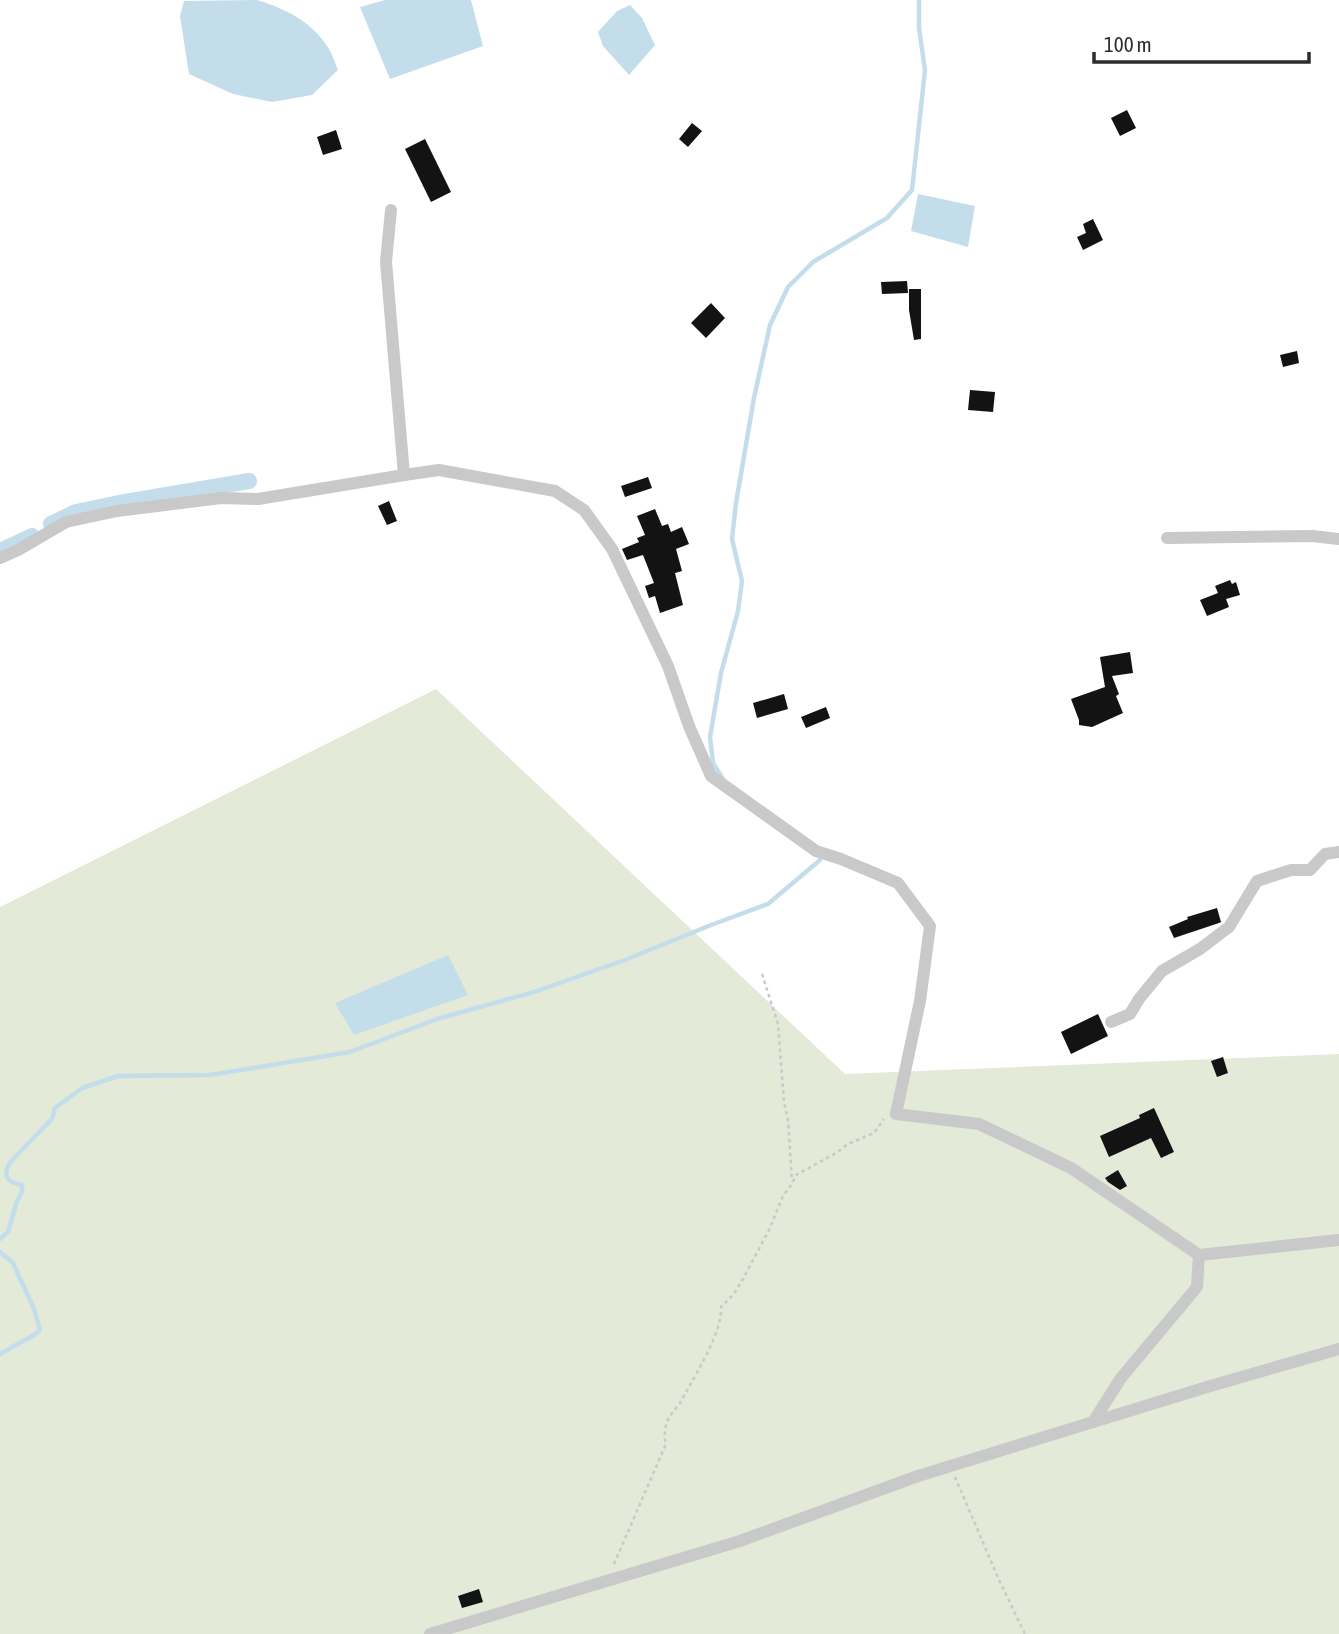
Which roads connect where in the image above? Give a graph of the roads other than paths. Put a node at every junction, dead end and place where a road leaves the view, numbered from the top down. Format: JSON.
{"nodes":[{"id":1,"x":391,"y":210,"type":"dead end"},
{"id":2,"x":404,"y":475,"type":"junction"},
{"id":3,"x":1167,"y":538,"type":"dead end"},
{"id":4,"x":1339,"y":538,"type":"edge"},
{"id":5,"x":0,"y":558,"type":"edge"},
{"id":6,"x":1339,"y":852,"type":"edge"},
{"id":7,"x":1111,"y":1022,"type":"dead end"},
{"id":8,"x":1339,"y":1240,"type":"edge"},
{"id":9,"x":1199,"y":1255,"type":"junction"},
{"id":10,"x":1339,"y":1349,"type":"edge"},
{"id":11,"x":1093,"y":1422,"type":"junction"},
{"id":12,"x":430,"y":1634,"type":"edge"}],
"edges":[{"from":1,"to":2,"type":"street"},
{"from":2,"to":5,"type":"street"},
{"from":2,"to":9,"type":"street"},
{"from":3,"to":4,"type":"street"},
{"from":6,"to":7,"type":"street"},
{"from":8,"to":9,"type":"street"},
{"from":9,"to":11,"type":"street"},
{"from":10,"to":11,"type":"street"},
{"from":11,"to":12,"type":"street"}]}
